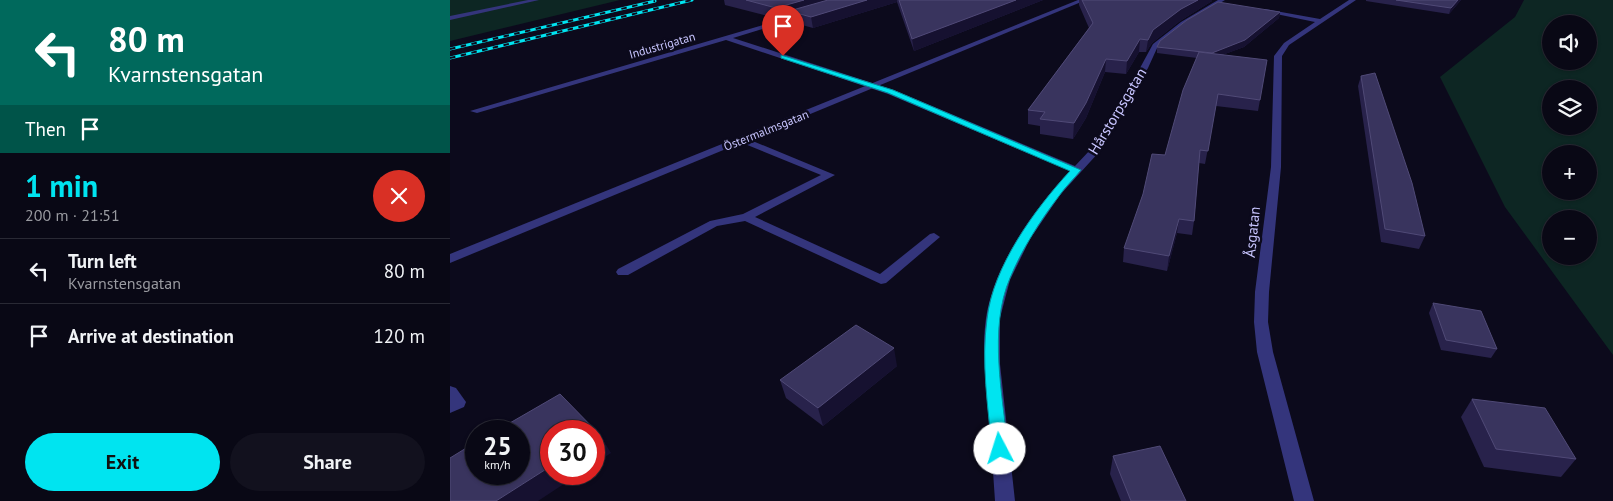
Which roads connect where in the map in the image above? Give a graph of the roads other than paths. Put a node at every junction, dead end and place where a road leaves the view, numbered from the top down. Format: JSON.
{"nodes":[{"id":1,"x":536,"y":0,"type":"edge"},
{"id":2,"x":1082,"y":0,"type":"edge"},
{"id":3,"x":1353,"y":0,"type":"edge"},
{"id":4,"x":1223,"y":3,"type":"edge"},
{"id":5,"x":1256,"y":10,"type":"edge"},
{"id":6,"x":819,"y":11,"type":"edge"},
{"id":7,"x":450,"y":18,"type":"edge"},
{"id":8,"x":1321,"y":21,"type":"junction"},
{"id":9,"x":727,"y":38,"type":"junction"},
{"id":10,"x":874,"y":86,"type":"junction"},
{"id":11,"x":474,"y":111,"type":"dead end"},
{"id":12,"x":743,"y":140,"type":"junction"},
{"id":13,"x":1076,"y":170,"type":"junction"},
{"id":14,"x":746,"y":218,"type":"junction"},
{"id":15,"x":934,"y":237,"type":"dead end"},
{"id":16,"x":450,"y":259,"type":"edge"},
{"id":17,"x":623,"y":272,"type":"dead end"},
{"id":18,"x":450,"y":392,"type":"edge"},
{"id":19,"x":450,"y":406,"type":"edge"},
{"id":20,"x":1005,"y":501,"type":"edge"},
{"id":21,"x":1304,"y":501,"type":"edge"}],
"edges":[{"from":1,"to":7,"type":"street"},
{"from":2,"to":10,"type":"street","name":"Östermalmsgatan"},
{"from":3,"to":8,"type":"street","name":"Åsgatan"},
{"from":4,"to":13,"type":"street","name":"Hårstorpsgatan"},
{"from":5,"to":8,"type":"street"},
{"from":6,"to":9,"type":"street","name":"Industrigatan"},
{"from":8,"to":21,"type":"street","name":"Åsgatan"},
{"from":9,"to":10,"type":"street"},
{"from":9,"to":11,"type":"street","name":"Industrigatan"},
{"from":10,"to":12,"type":"street","name":"Östermalmsgatan"},
{"from":10,"to":13,"type":"street"},
{"from":12,"to":14,"type":"street"},
{"from":12,"to":16,"type":"street","name":"Östermalmsgatan"},
{"from":13,"to":20,"type":"street","name":"Hårstorpsgatan"},
{"from":14,"to":15,"type":"street"},
{"from":14,"to":17,"type":"street"},
{"from":18,"to":19,"type":"street"}]}
